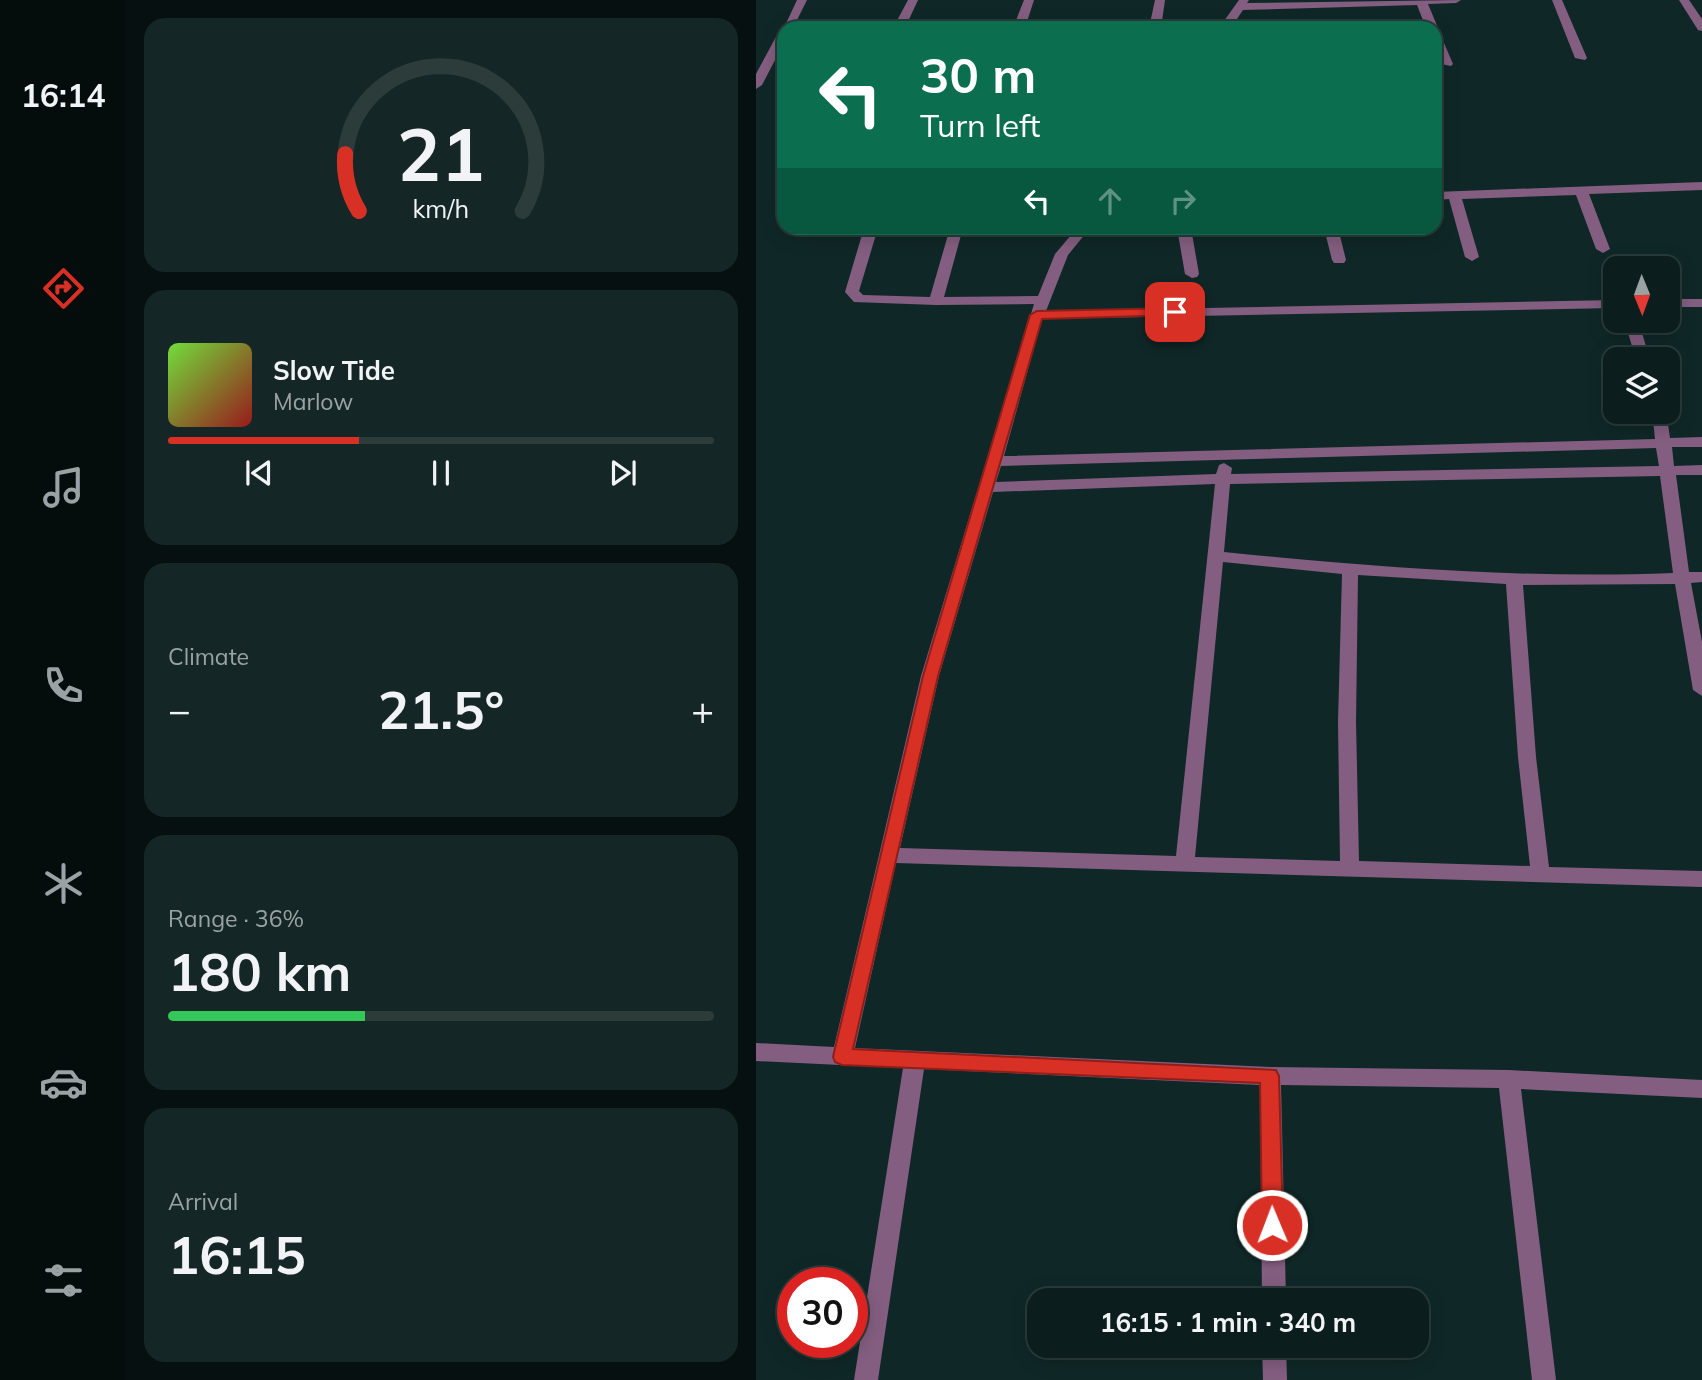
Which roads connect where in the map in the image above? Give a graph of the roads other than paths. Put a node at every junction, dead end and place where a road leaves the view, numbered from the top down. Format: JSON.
{"nodes":[{"id":1,"x":802,"y":0,"type":"edge"},
{"id":2,"x":913,"y":0,"type":"edge"},
{"id":3,"x":1029,"y":0,"type":"edge"},
{"id":4,"x":1160,"y":0,"type":"edge"},
{"id":5,"x":1456,"y":0,"type":"edge"},
{"id":6,"x":1557,"y":0,"type":"edge"},
{"id":7,"x":1684,"y":0,"type":"edge"},
{"id":8,"x":1421,"y":1,"type":"edge"},
{"id":9,"x":1241,"y":3,"type":"edge"},
{"id":10,"x":791,"y":21,"type":"edge"},
{"id":11,"x":903,"y":21,"type":"edge"},
{"id":12,"x":1022,"y":21,"type":"edge"},
{"id":13,"x":1156,"y":21,"type":"edge"},
{"id":14,"x":1229,"y":21,"type":"edge"},
{"id":15,"x":1429,"y":21,"type":"edge"},
{"id":16,"x":1702,"y":28,"type":"edge"},
{"id":17,"x":777,"y":46,"type":"edge"},
{"id":18,"x":1442,"y":52,"type":"edge"},
{"id":19,"x":1581,"y":58,"type":"dead end"},
{"id":20,"x":1447,"y":64,"type":"dead end"},
{"id":21,"x":756,"y":85,"type":"edge"},
{"id":22,"x":1701,"y":187,"type":"edge"},
{"id":23,"x":1581,"y":190,"type":"junction"},
{"id":24,"x":1454,"y":195,"type":"junction"},
{"id":25,"x":1442,"y":196,"type":"edge"},
{"id":26,"x":869,"y":235,"type":"edge"},
{"id":27,"x":955,"y":235,"type":"edge"},
{"id":28,"x":1078,"y":235,"type":"edge"},
{"id":29,"x":1185,"y":235,"type":"edge"},
{"id":30,"x":1333,"y":235,"type":"edge"},
{"id":31,"x":1604,"y":249,"type":"dead end"},
{"id":32,"x":1472,"y":257,"type":"dead end"},
{"id":33,"x":1339,"y":260,"type":"dead end"},
{"id":34,"x":1192,"y":274,"type":"dead end"},
{"id":35,"x":936,"y":301,"type":"junction"},
{"id":36,"x":1680,"y":303,"type":"edge"},
{"id":37,"x":1702,"y":303,"type":"edge"},
{"id":38,"x":1603,"y":304,"type":"edge"},
{"id":39,"x":1040,"y":307,"type":"junction"},
{"id":40,"x":1662,"y":424,"type":"edge"},
{"id":41,"x":1665,"y":442,"type":"junction"},
{"id":42,"x":1702,"y":442,"type":"edge"},
{"id":43,"x":1224,"y":455,"type":"junction"},
{"id":44,"x":995,"y":461,"type":"junction"},
{"id":45,"x":1702,"y":470,"type":"edge"},
{"id":46,"x":1669,"y":471,"type":"junction"},
{"id":47,"x":1224,"y":479,"type":"junction"},
{"id":48,"x":987,"y":488,"type":"junction"},
{"id":49,"x":1215,"y":555,"type":"junction"},
{"id":50,"x":1349,"y":571,"type":"junction"},
{"id":51,"x":1702,"y":577,"type":"edge"},
{"id":52,"x":1682,"y":578,"type":"junction"},
{"id":53,"x":1514,"y":580,"type":"junction"},
{"id":54,"x":1702,"y":690,"type":"edge"},
{"id":55,"x":890,"y":855,"type":"junction"},
{"id":56,"x":1185,"y":865,"type":"junction"},
{"id":57,"x":1350,"y":869,"type":"junction"},
{"id":58,"x":1540,"y":874,"type":"junction"},
{"id":59,"x":1702,"y":879,"type":"edge"},
{"id":60,"x":756,"y":1052,"type":"edge"},
{"id":61,"x":842,"y":1057,"type":"junction"},
{"id":62,"x":915,"y":1059,"type":"junction"},
{"id":63,"x":1270,"y":1076,"type":"junction"},
{"id":64,"x":1509,"y":1079,"type":"junction"},
{"id":65,"x":1702,"y":1089,"type":"edge"},
{"id":66,"x":1273,"y":1288,"type":"edge"},
{"id":67,"x":1274,"y":1358,"type":"edge"},
{"id":68,"x":866,"y":1380,"type":"edge"},
{"id":69,"x":1275,"y":1380,"type":"edge"},
{"id":70,"x":1544,"y":1380,"type":"edge"}],
"edges":[{"from":1,"to":10,"type":"street"},
{"from":2,"to":11,"type":"street"},
{"from":3,"to":12,"type":"street"},
{"from":4,"to":13,"type":"street"},
{"from":5,"to":8,"type":"street"},
{"from":6,"to":19,"type":"street"},
{"from":7,"to":16,"type":"street"},
{"from":8,"to":9,"type":"street"},
{"from":8,"to":15,"type":"street"},
{"from":9,"to":14,"type":"street"},
{"from":17,"to":21,"type":"street"},
{"from":18,"to":20,"type":"street"},
{"from":22,"to":23,"type":"street"},
{"from":23,"to":24,"type":"street"},
{"from":23,"to":31,"type":"street"},
{"from":24,"to":25,"type":"street"},
{"from":24,"to":32,"type":"street"},
{"from":26,"to":35,"type":"street"},
{"from":27,"to":35,"type":"street"},
{"from":28,"to":39,"type":"street"},
{"from":29,"to":34,"type":"street"},
{"from":30,"to":33,"type":"street"},
{"from":35,"to":39,"type":"street"},
{"from":36,"to":37,"type":"street"},
{"from":38,"to":39,"type":"street"},
{"from":39,"to":44,"type":"street"},
{"from":40,"to":41,"type":"street"},
{"from":41,"to":42,"type":"street"},
{"from":41,"to":43,"type":"street"},
{"from":41,"to":46,"type":"street"},
{"from":43,"to":44,"type":"street"},
{"from":43,"to":47,"type":"street"},
{"from":44,"to":48,"type":"street"},
{"from":45,"to":46,"type":"street"},
{"from":46,"to":47,"type":"street"},
{"from":46,"to":52,"type":"street"},
{"from":47,"to":48,"type":"street"},
{"from":47,"to":49,"type":"street"},
{"from":48,"to":55,"type":"street"},
{"from":49,"to":50,"type":"street"},
{"from":49,"to":56,"type":"street"},
{"from":50,"to":53,"type":"street"},
{"from":50,"to":57,"type":"street"},
{"from":51,"to":52,"type":"street"},
{"from":52,"to":53,"type":"street"},
{"from":52,"to":54,"type":"street"},
{"from":53,"to":58,"type":"street"},
{"from":55,"to":56,"type":"street"},
{"from":55,"to":61,"type":"street"},
{"from":56,"to":57,"type":"street"},
{"from":57,"to":58,"type":"street"},
{"from":58,"to":59,"type":"street"},
{"from":60,"to":61,"type":"street"},
{"from":61,"to":62,"type":"street"},
{"from":62,"to":63,"type":"street"},
{"from":62,"to":68,"type":"street"},
{"from":63,"to":64,"type":"street"},
{"from":63,"to":66,"type":"street"},
{"from":64,"to":65,"type":"street"},
{"from":64,"to":70,"type":"street"},
{"from":67,"to":69,"type":"street"}]}
